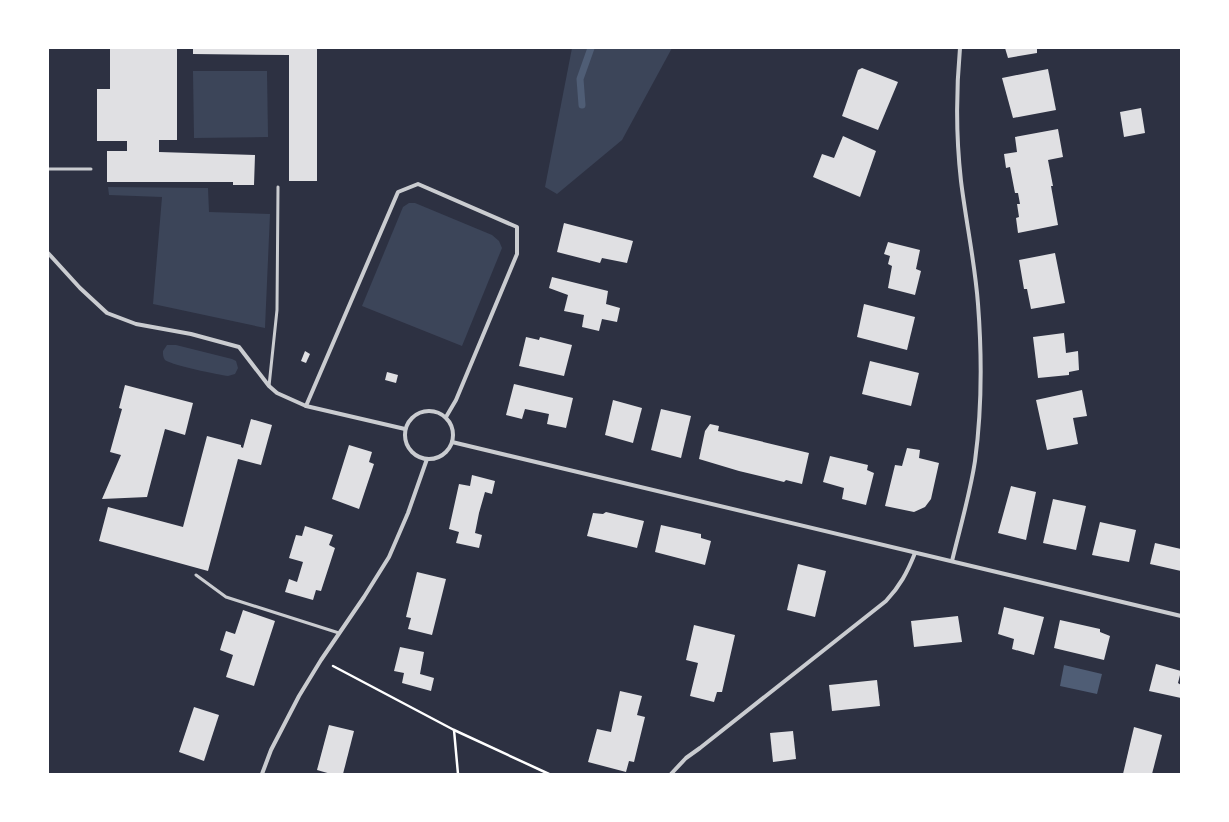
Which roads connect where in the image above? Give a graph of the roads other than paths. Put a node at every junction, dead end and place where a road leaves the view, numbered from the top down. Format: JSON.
{"nodes":[{"id":1,"x":960,"y":48,"type":"edge"},
{"id":2,"x":48,"y":169,"type":"edge"},
{"id":3,"x":91,"y":169,"type":"dead end"},
{"id":4,"x":278,"y":187,"type":"dead end"},
{"id":5,"x":48,"y":253,"type":"edge"},
{"id":6,"x":269,"y":386,"type":"junction"},
{"id":7,"x":306,"y":406,"type":"junction"},
{"id":8,"x":446,"y":417,"type":"junction"},
{"id":9,"x":405,"y":429,"type":"junction"},
{"id":10,"x":452,"y":442,"type":"junction"},
{"id":11,"x":427,"y":459,"type":"junction"},
{"id":12,"x":915,"y":553,"type":"junction"},
{"id":13,"x":952,"y":561,"type":"junction"},
{"id":14,"x":196,"y":575,"type":"dead end"},
{"id":15,"x":1181,"y":616,"type":"edge"},
{"id":16,"x":339,"y":633,"type":"junction"},
{"id":17,"x":262,"y":774,"type":"edge"},
{"id":18,"x":671,"y":774,"type":"edge"}],
"edges":[{"from":1,"to":13,"type":"street"},
{"from":2,"to":3,"type":"lane"},
{"from":4,"to":6,"type":"lane"},
{"from":5,"to":6,"type":"street"},
{"from":6,"to":7,"type":"street"},
{"from":7,"to":8,"type":"street"},
{"from":7,"to":9,"type":"street"},
{"from":8,"to":9,"type":"street"},
{"from":8,"to":10,"type":"street"},
{"from":9,"to":11,"type":"street"},
{"from":10,"to":11,"type":"street"},
{"from":10,"to":12,"type":"street"},
{"from":11,"to":16,"type":"street"},
{"from":12,"to":13,"type":"street"},
{"from":12,"to":18,"type":"street"},
{"from":13,"to":15,"type":"street"},
{"from":14,"to":16,"type":"lane"},
{"from":16,"to":17,"type":"street"}]}
